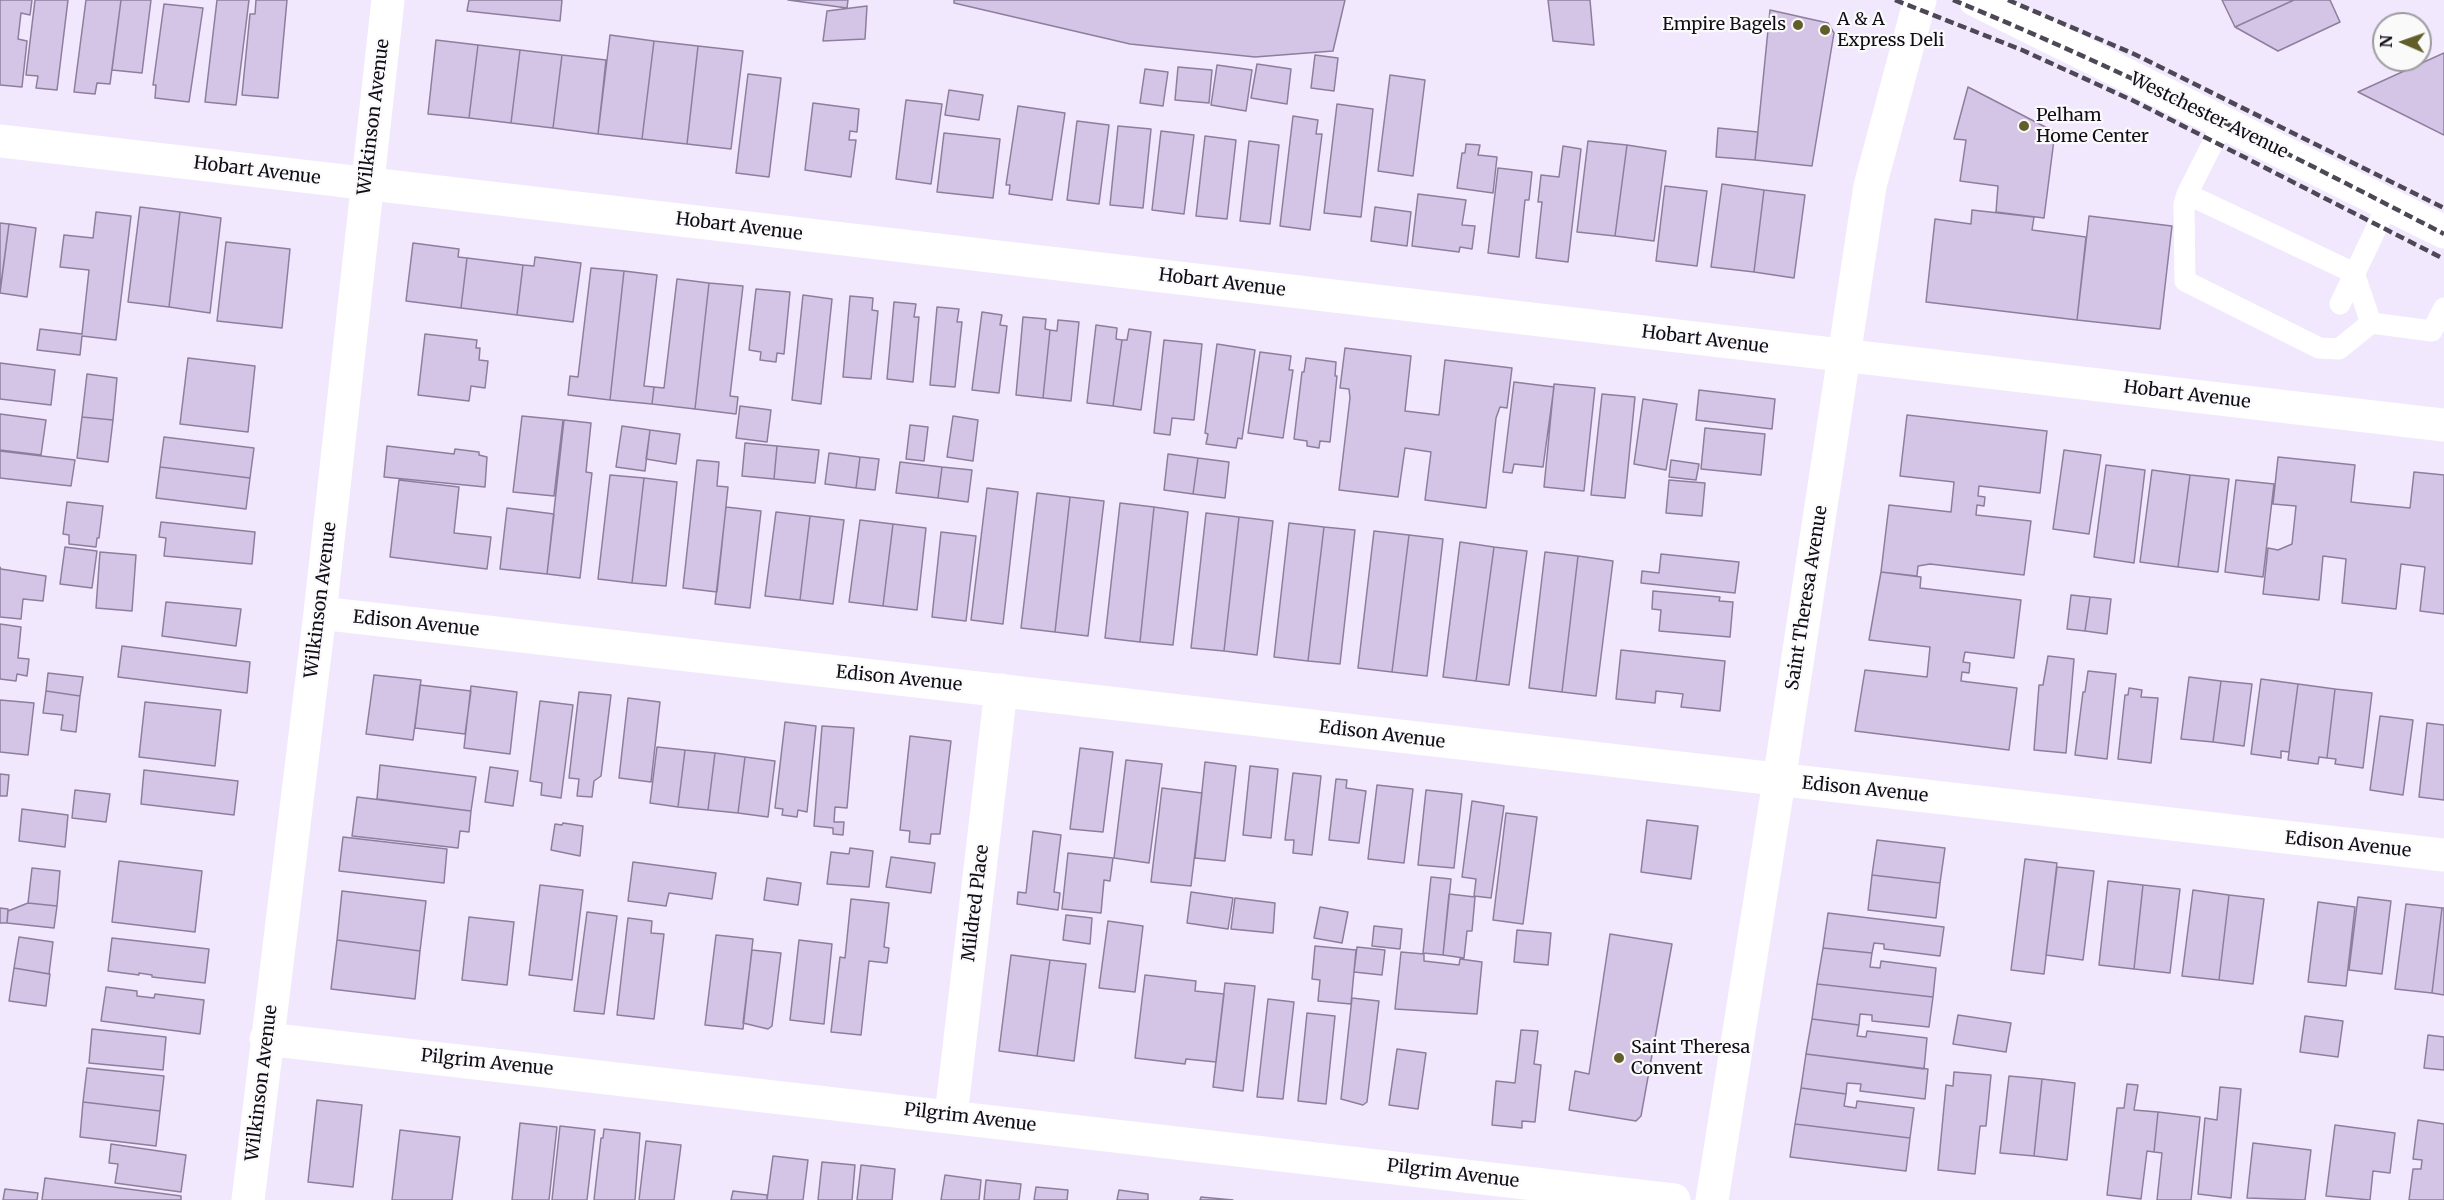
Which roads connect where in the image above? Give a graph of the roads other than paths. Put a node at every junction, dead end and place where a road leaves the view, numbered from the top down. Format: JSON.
{"nodes":[{"id":1,"x":388,"y":0,"type":"edge"},
{"id":2,"x":1920,"y":0,"type":"edge"},
{"id":3,"x":1975,"y":0,"type":"edge"},
{"id":4,"x":2223,"y":123,"type":"junction"},
{"id":5,"x":0,"y":141,"type":"edge"},
{"id":6,"x":366,"y":184,"type":"junction"},
{"id":7,"x":2187,"y":194,"type":"junction"},
{"id":8,"x":2388,"y":204,"type":"junction"},
{"id":9,"x":2444,"y":232,"type":"edge"},
{"id":10,"x":2354,"y":273,"type":"junction"},
{"id":11,"x":2340,"y":304,"type":"dead end"},
{"id":12,"x":2444,"y":308,"type":"edge"},
{"id":13,"x":2371,"y":323,"type":"junction"},
{"id":14,"x":1846,"y":356,"type":"junction"},
{"id":15,"x":2444,"y":425,"type":"edge"},
{"id":16,"x":320,"y":613,"type":"junction"},
{"id":17,"x":1001,"y":690,"type":"junction"},
{"id":18,"x":1779,"y":781,"type":"junction"},
{"id":19,"x":2444,"y":855,"type":"edge"},
{"id":20,"x":266,"y":1039,"type":"junction"},
{"id":21,"x":951,"y":1116,"type":"junction"},
{"id":22,"x":248,"y":1200,"type":"edge"},
{"id":23,"x":1674,"y":1200,"type":"edge"},
{"id":24,"x":1712,"y":1200,"type":"edge"}],
"edges":[{"from":1,"to":6,"type":"street","name":"Wilkinson Avenue"},
{"from":2,"to":14,"type":"street","name":"Saint Theresa Avenue"},
{"from":3,"to":4,"type":"street","name":"Westchester Avenue"},
{"from":4,"to":7,"type":"lane"},
{"from":4,"to":8,"type":"street","name":"Westchester Avenue"},
{"from":5,"to":6,"type":"street","name":"Hobart Avenue"},
{"from":6,"to":14,"type":"street","name":"Hobart Avenue"},
{"from":6,"to":16,"type":"street","name":"Wilkinson Avenue"},
{"from":7,"to":10,"type":"lane"},
{"from":7,"to":13,"type":"lane"},
{"from":8,"to":9,"type":"street","name":"Westchester Avenue"},
{"from":8,"to":10,"type":"lane"},
{"from":10,"to":11,"type":"lane"},
{"from":10,"to":13,"type":"lane"},
{"from":12,"to":13,"type":"lane"},
{"from":14,"to":15,"type":"street","name":"Hobart Avenue"},
{"from":14,"to":18,"type":"street","name":"Saint Theresa Avenue"},
{"from":16,"to":17,"type":"street","name":"Edison Avenue"},
{"from":16,"to":20,"type":"street","name":"Wilkinson Avenue"},
{"from":17,"to":18,"type":"street","name":"Edison Avenue"},
{"from":17,"to":21,"type":"street","name":"Mildred Place"},
{"from":18,"to":19,"type":"street","name":"Edison Avenue"},
{"from":18,"to":24,"type":"street","name":"Saint Theresa Avenue"},
{"from":20,"to":21,"type":"street","name":"Pilgrim Avenue"},
{"from":20,"to":22,"type":"street","name":"Wilkinson Avenue"},
{"from":21,"to":23,"type":"street","name":"Pilgrim Avenue"}]}
